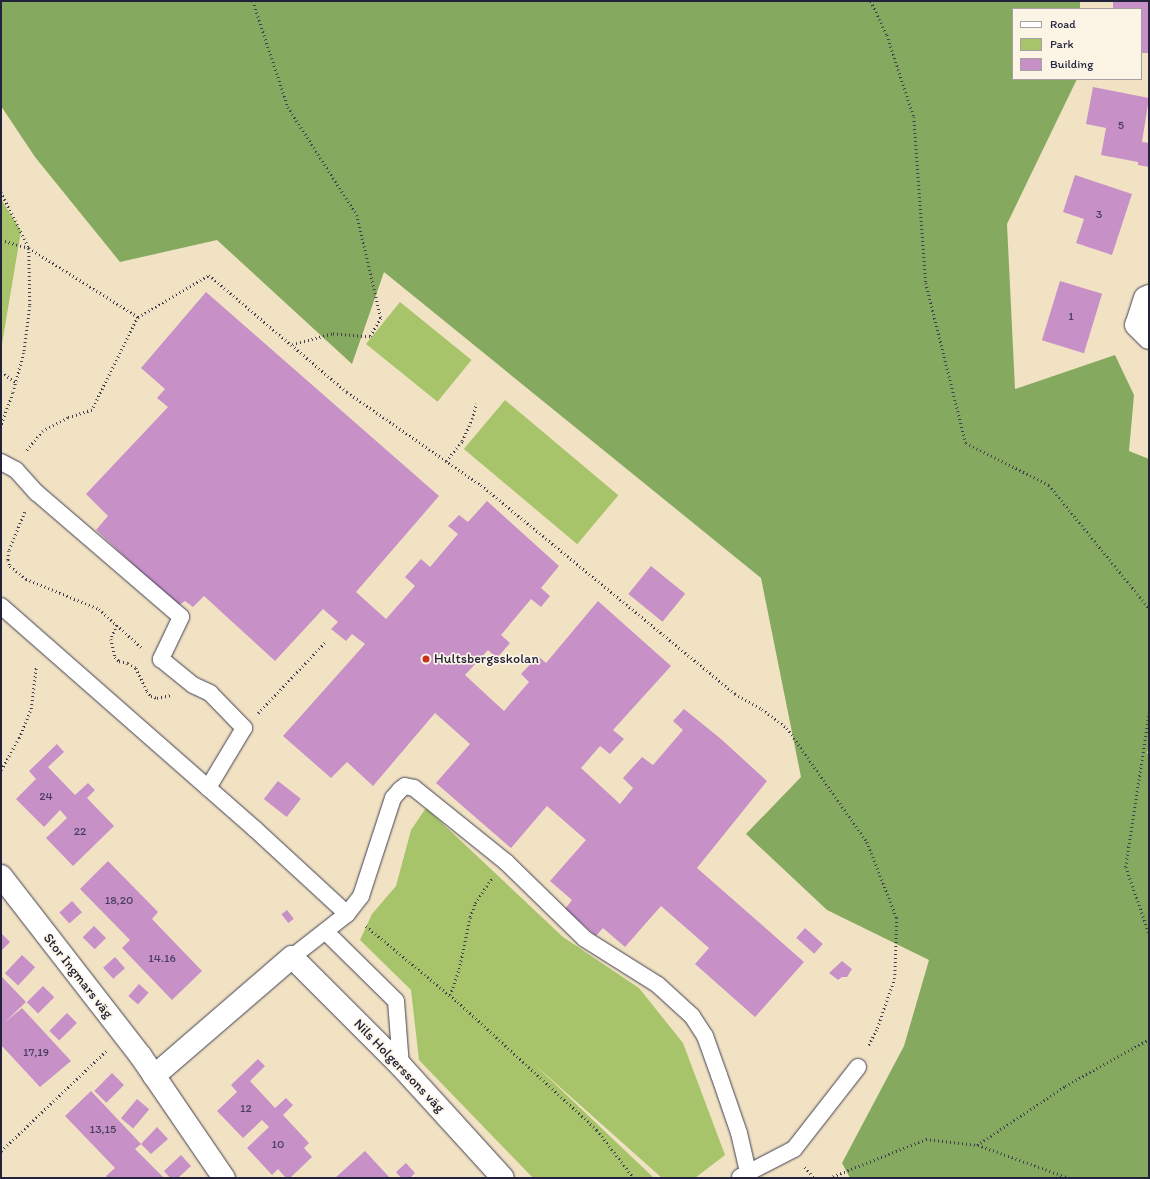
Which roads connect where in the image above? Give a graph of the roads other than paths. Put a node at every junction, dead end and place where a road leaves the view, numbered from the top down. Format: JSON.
{"nodes":[{"id":1,"x":1149,"y":296,"type":"edge"},
{"id":2,"x":1149,"y":338,"type":"edge"},
{"id":3,"x":7,"y":466,"type":"edge"},
{"id":4,"x":1,"y":606,"type":"edge"},
{"id":5,"x":208,"y":788,"type":"junction"},
{"id":6,"x":1,"y":876,"type":"edge"},
{"id":7,"x":347,"y":914,"type":"junction"},
{"id":8,"x":326,"y":932,"type":"junction"},
{"id":9,"x":292,"y":957,"type":"junction"},
{"id":10,"x":401,"y":1066,"type":"junction"},
{"id":11,"x":858,"y":1068,"type":"road end"},
{"id":12,"x":154,"y":1076,"type":"junction"},
{"id":13,"x":743,"y":1175,"type":"edge"},
{"id":14,"x":224,"y":1178,"type":"edge"},
{"id":15,"x":503,"y":1178,"type":"edge"}],
"edges":[{"from":1,"to":2,"type":"street"},
{"from":3,"to":5,"type":"lane"},
{"from":4,"to":5,"type":"lane"},
{"from":5,"to":7,"type":"lane"},
{"from":6,"to":12,"type":"street","name":"Stor Ingmars väg"},
{"from":7,"to":8,"type":"lane"},
{"from":7,"to":13,"type":"lane"},
{"from":8,"to":9,"type":"lane"},
{"from":8,"to":10,"type":"lane"},
{"from":9,"to":10,"type":"street","name":"Nils Holgerssons väg"},
{"from":9,"to":12,"type":"street"},
{"from":10,"to":15,"type":"street","name":"Nils Holgerssons väg"},
{"from":11,"to":13,"type":"lane"},
{"from":12,"to":14,"type":"street","name":"Stor Ingmars väg"}]}
